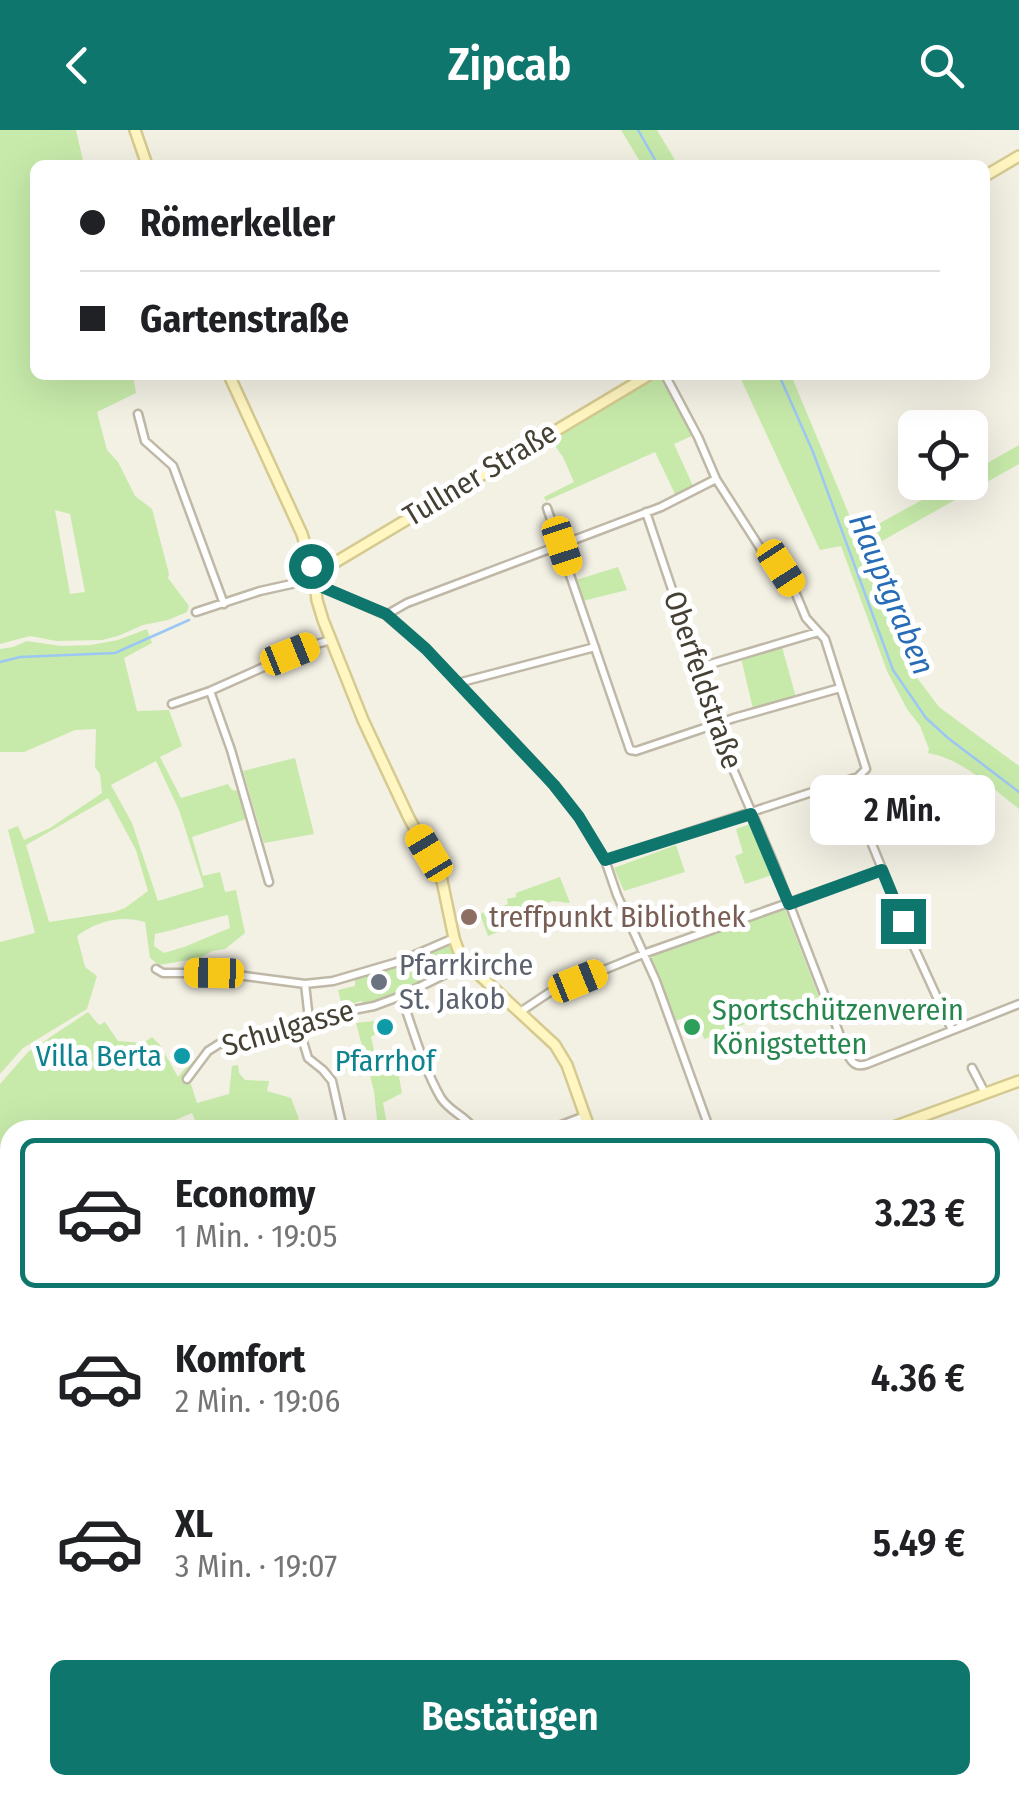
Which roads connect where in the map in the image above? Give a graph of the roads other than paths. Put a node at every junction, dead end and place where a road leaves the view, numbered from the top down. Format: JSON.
{"nodes":[{"id":1,"x":135,"y":130,"type":"edge"},
{"id":2,"x":1019,"y":156,"type":"edge"},
{"id":3,"x":145,"y":160,"type":"edge"},
{"id":4,"x":990,"y":173,"type":"edge"},
{"id":5,"x":229,"y":380,"type":"edge"},
{"id":6,"x":640,"y":380,"type":"edge"},
{"id":7,"x":668,"y":380,"type":"edge"},
{"id":8,"x":138,"y":414,"type":"dead end"},
{"id":9,"x":716,"y":478,"type":"junction"},
{"id":10,"x":548,"y":508,"type":"dead end"},
{"id":11,"x":646,"y":512,"type":"junction"},
{"id":12,"x":562,"y":546,"type":"junction"},
{"id":13,"x":314,"y":580,"type":"junction"},
{"id":14,"x":224,"y":604,"type":"junction"},
{"id":15,"x":196,"y":612,"type":"dead end"},
{"id":16,"x":386,"y":614,"type":"junction"},
{"id":17,"x":818,"y":632,"type":"junction"},
{"id":18,"x":331,"y":640,"type":"junction"},
{"id":19,"x":595,"y":647,"type":"junction"},
{"id":20,"x":697,"y":668,"type":"junction"},
{"id":21,"x":458,"y":683,"type":"junction"},
{"id":22,"x":840,"y":688,"type":"junction"},
{"id":23,"x":210,"y":691,"type":"junction"},
{"id":24,"x":172,"y":704,"type":"dead end"},
{"id":25,"x":716,"y":725,"type":"junction"},
{"id":26,"x":929,"y":784,"type":"dead end"},
{"id":27,"x":858,"y":810,"type":"junction"},
{"id":28,"x":751,"y":814,"type":"junction"},
{"id":29,"x":832,"y":821,"type":"dead end"},
{"id":30,"x":605,"y":860,"type":"junction"},
{"id":31,"x":882,"y":870,"type":"junction"},
{"id":32,"x":269,"y":882,"type":"dead end"},
{"id":33,"x":789,"y":904,"type":"junction"},
{"id":34,"x":454,"y":938,"type":"junction"},
{"id":35,"x":643,"y":954,"type":"junction"},
{"id":36,"x":466,"y":964,"type":"junction"},
{"id":37,"x":156,"y":970,"type":"dead end"},
{"id":38,"x":305,"y":984,"type":"junction"},
{"id":39,"x":402,"y":996,"type":"junction"},
{"id":40,"x":1019,"y":1004,"type":"edge"},
{"id":41,"x":520,"y":1012,"type":"junction"},
{"id":42,"x":309,"y":1018,"type":"junction"},
{"id":43,"x":297,"y":1021,"type":"junction"},
{"id":44,"x":952,"y":1030,"type":"junction"},
{"id":45,"x":972,"y":1068,"type":"dead end"},
{"id":46,"x":187,"y":1079,"type":"dead end"},
{"id":47,"x":1019,"y":1081,"type":"edge"},
{"id":48,"x":985,"y":1093,"type":"junction"},
{"id":49,"x":585,"y":1116,"type":"junction"},
{"id":50,"x":340,"y":1120,"type":"edge"},
{"id":51,"x":468,"y":1120,"type":"edge"},
{"id":52,"x":574,"y":1120,"type":"edge"},
{"id":53,"x":586,"y":1120,"type":"edge"},
{"id":54,"x":706,"y":1120,"type":"edge"},
{"id":55,"x":912,"y":1120,"type":"edge"}],
"edges":[{"from":1,"to":3,"type":"main road"},
{"from":2,"to":4,"type":"main road"},
{"from":5,"to":13,"type":"main road"},
{"from":6,"to":13,"type":"main road","name":"Tullner Straße"},
{"from":7,"to":9,"type":"street"},
{"from":8,"to":14,"type":"street"},
{"from":9,"to":11,"type":"street"},
{"from":9,"to":17,"type":"street"},
{"from":10,"to":12,"type":"street"},
{"from":11,"to":12,"type":"street"},
{"from":11,"to":20,"type":"street","name":"Oberfeldstraße"},
{"from":12,"to":16,"type":"street"},
{"from":12,"to":19,"type":"street"},
{"from":13,"to":14,"type":"street"},
{"from":13,"to":16,"type":"street"},
{"from":13,"to":18,"type":"main road"},
{"from":14,"to":15,"type":"street"},
{"from":16,"to":21,"type":"street"},
{"from":17,"to":20,"type":"street"},
{"from":17,"to":22,"type":"street"},
{"from":18,"to":23,"type":"street"},
{"from":18,"to":34,"type":"main road"},
{"from":19,"to":21,"type":"street"},
{"from":19,"to":25,"type":"street"},
{"from":20,"to":25,"type":"street","name":"Oberfeldstraße"},
{"from":21,"to":30,"type":"street"},
{"from":22,"to":25,"type":"street"},
{"from":22,"to":28,"type":"street"},
{"from":23,"to":24,"type":"street"},
{"from":23,"to":32,"type":"street"},
{"from":25,"to":28,"type":"street","name":"Oberfeldstraße"},
{"from":26,"to":27,"type":"street"},
{"from":27,"to":29,"type":"street"},
{"from":27,"to":31,"type":"street"},
{"from":28,"to":30,"type":"street"},
{"from":28,"to":33,"type":"street","name":"Oberfeldstraße"},
{"from":30,"to":35,"type":"street"},
{"from":31,"to":33,"type":"street"},
{"from":31,"to":44,"type":"street"},
{"from":33,"to":35,"type":"street"},
{"from":33,"to":44,"type":"street","name":"Oberfeldstraße"},
{"from":34,"to":36,"type":"main road"},
{"from":34,"to":38,"type":"street"},
{"from":35,"to":41,"type":"street"},
{"from":35,"to":54,"type":"street"},
{"from":36,"to":39,"type":"street","name":"Schulgasse"},
{"from":36,"to":41,"type":"main road"},
{"from":37,"to":38,"type":"street"},
{"from":38,"to":42,"type":"street"},
{"from":39,"to":42,"type":"street","name":"Schulgasse"},
{"from":39,"to":51,"type":"street"},
{"from":40,"to":44,"type":"street"},
{"from":41,"to":49,"type":"main road"},
{"from":42,"to":43,"type":"street","name":"Schulgasse"},
{"from":43,"to":46,"type":"street","name":"Schulgasse"},
{"from":43,"to":50,"type":"street"},
{"from":45,"to":48,"type":"street"},
{"from":47,"to":48,"type":"main road"},
{"from":48,"to":55,"type":"main road"},
{"from":49,"to":52,"type":"street"},
{"from":49,"to":53,"type":"main road"}]}
